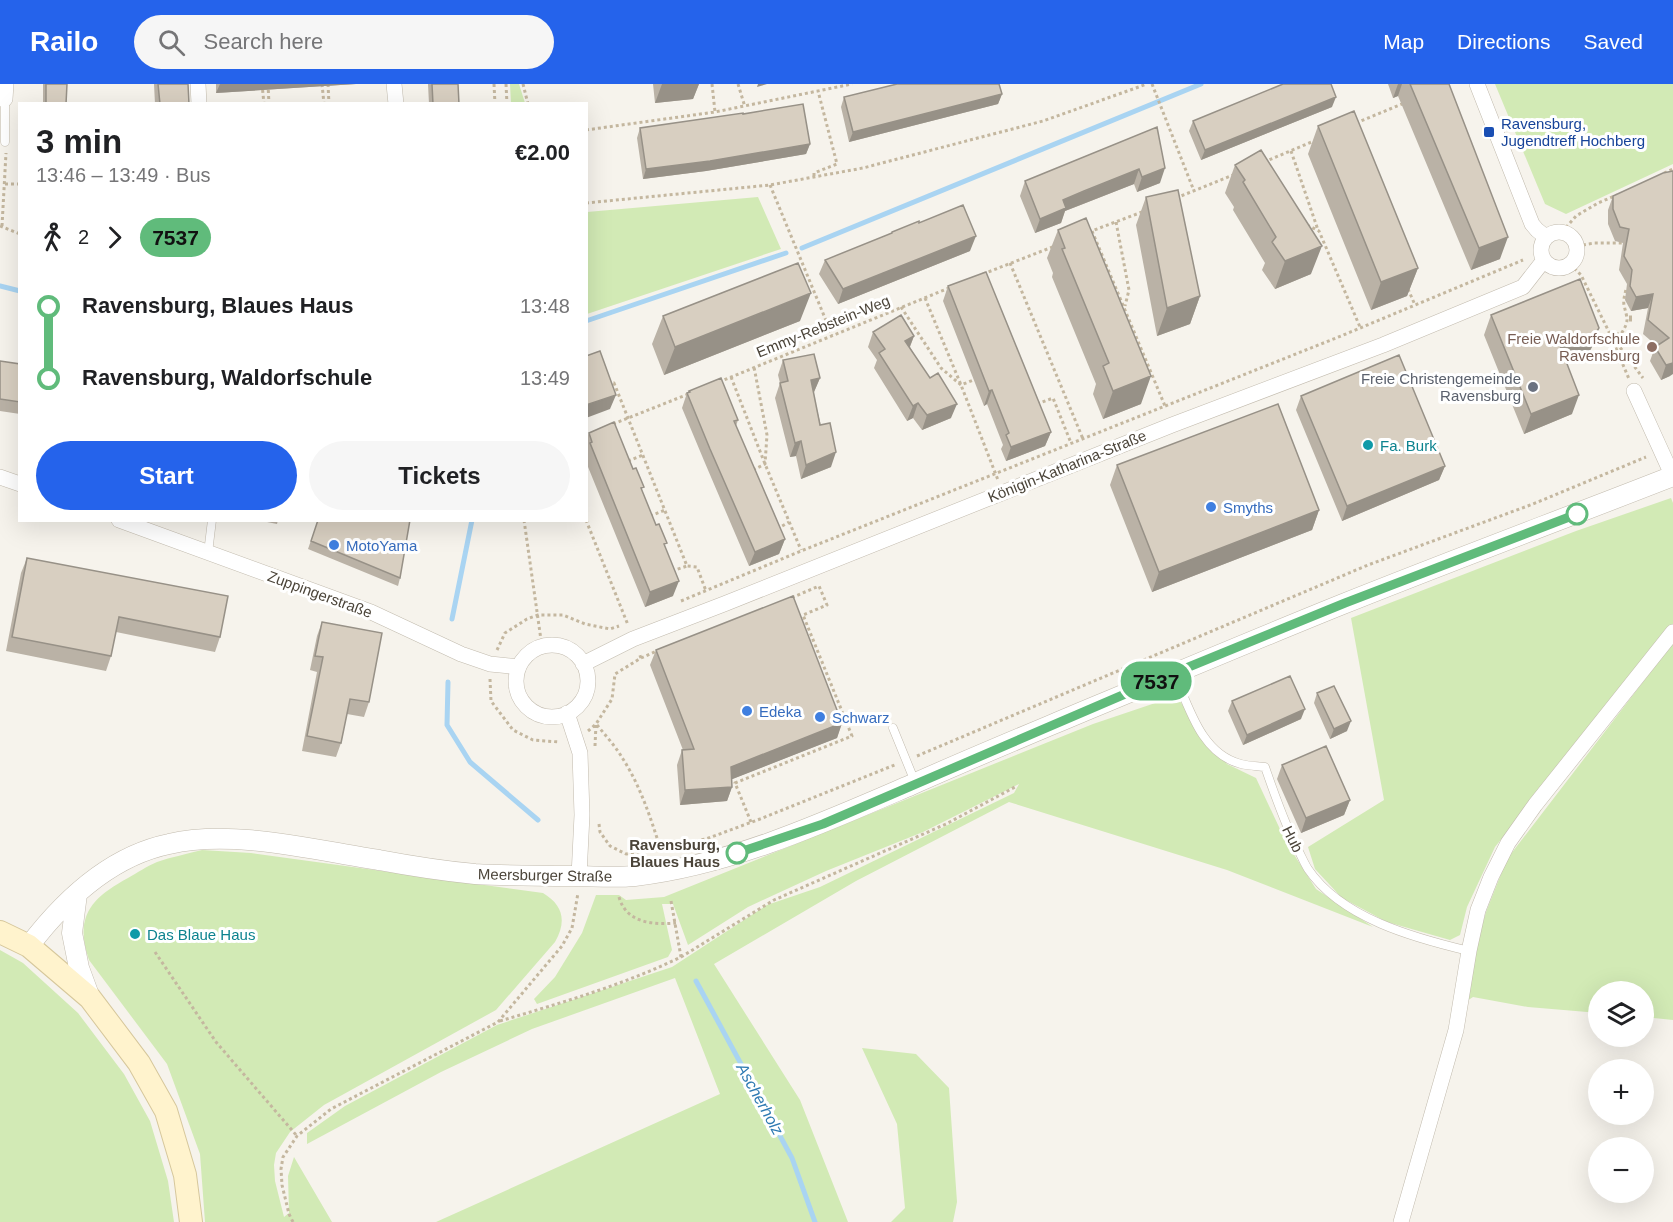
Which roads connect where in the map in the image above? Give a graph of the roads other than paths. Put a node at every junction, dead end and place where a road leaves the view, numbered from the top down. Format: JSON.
{"nodes":[{"id":1,"x":198,"y":84,"type":"edge"},
{"id":2,"x":394,"y":84,"type":"edge"},
{"id":3,"x":1477,"y":84,"type":"edge"},
{"id":4,"x":4,"y":94,"type":"edge"},
{"id":5,"x":199,"y":102,"type":"edge"},
{"id":6,"x":396,"y":102,"type":"edge"},
{"id":7,"x":5,"y":142,"type":"road end"},
{"id":8,"x":1546,"y":237,"type":"junction"},
{"id":9,"x":1538,"y":258,"type":"junction"},
{"id":10,"x":1634,"y":391,"type":"road end"},
{"id":11,"x":1673,"y":476,"type":"edge"},
{"id":12,"x":0,"y":477,"type":"edge"},
{"id":13,"x":18,"y":483,"type":"edge"},
{"id":14,"x":123,"y":522,"type":"edge"},
{"id":15,"x":212,"y":522,"type":"edge"},
{"id":16,"x":207,"y":553,"type":"junction"},
{"id":17,"x":1673,"y":632,"type":"edge"},
{"id":18,"x":583,"y":664,"type":"junction"},
{"id":19,"x":519,"y":667,"type":"junction"},
{"id":20,"x":1174,"y":673,"type":"junction"},
{"id":21,"x":567,"y":714,"type":"junction"},
{"id":22,"x":893,"y":728,"type":"dead end"},
{"id":23,"x":915,"y":783,"type":"junction"},
{"id":24,"x":579,"y":876,"type":"junction"},
{"id":25,"x":77,"y":894,"type":"junction"},
{"id":26,"x":0,"y":932,"type":"edge"},
{"id":27,"x":29,"y":946,"type":"junction"},
{"id":28,"x":1468,"y":951,"type":"junction"},
{"id":29,"x":90,"y":998,"type":"junction"},
{"id":30,"x":191,"y":1222,"type":"edge"},
{"id":31,"x":1401,"y":1222,"type":"edge"}],
"edges":[{"from":1,"to":5,"type":"street"},
{"from":2,"to":6,"type":"street"},
{"from":3,"to":8,"type":"street"},
{"from":4,"to":7,"type":"lane"},
{"from":8,"to":9,"type":"street"},
{"from":8,"to":9,"type":"street"},
{"from":9,"to":18,"type":"street","name":"Königin-Katharina-Straße"},
{"from":10,"to":11,"type":"street","name":"Meersburger Straße"},
{"from":11,"to":20,"type":"street","name":"Meersburger Straße"},
{"from":12,"to":13,"type":"street"},
{"from":14,"to":16,"type":"street","name":"Zuppingerstraße"},
{"from":15,"to":16,"type":"lane"},
{"from":16,"to":19,"type":"street","name":"Zuppingerstraße"},
{"from":17,"to":28,"type":"street"},
{"from":18,"to":19,"type":"street"},
{"from":18,"to":21,"type":"street"},
{"from":19,"to":21,"type":"street"},
{"from":20,"to":23,"type":"street","name":"Meersburger Straße"},
{"from":20,"to":28,"type":"lane","name":"Hub"},
{"from":21,"to":24,"type":"street"},
{"from":22,"to":23,"type":"lane"},
{"from":23,"to":24,"type":"street","name":"Meersburger Straße"},
{"from":24,"to":25,"type":"street","name":"Meersburger Straße"},
{"from":25,"to":27,"type":"street","name":"Meersburger Straße"},
{"from":25,"to":29,"type":"street"},
{"from":26,"to":27,"type":"main road"},
{"from":27,"to":29,"type":"main road"},
{"from":28,"to":31,"type":"street"},
{"from":29,"to":30,"type":"main road"}]}
